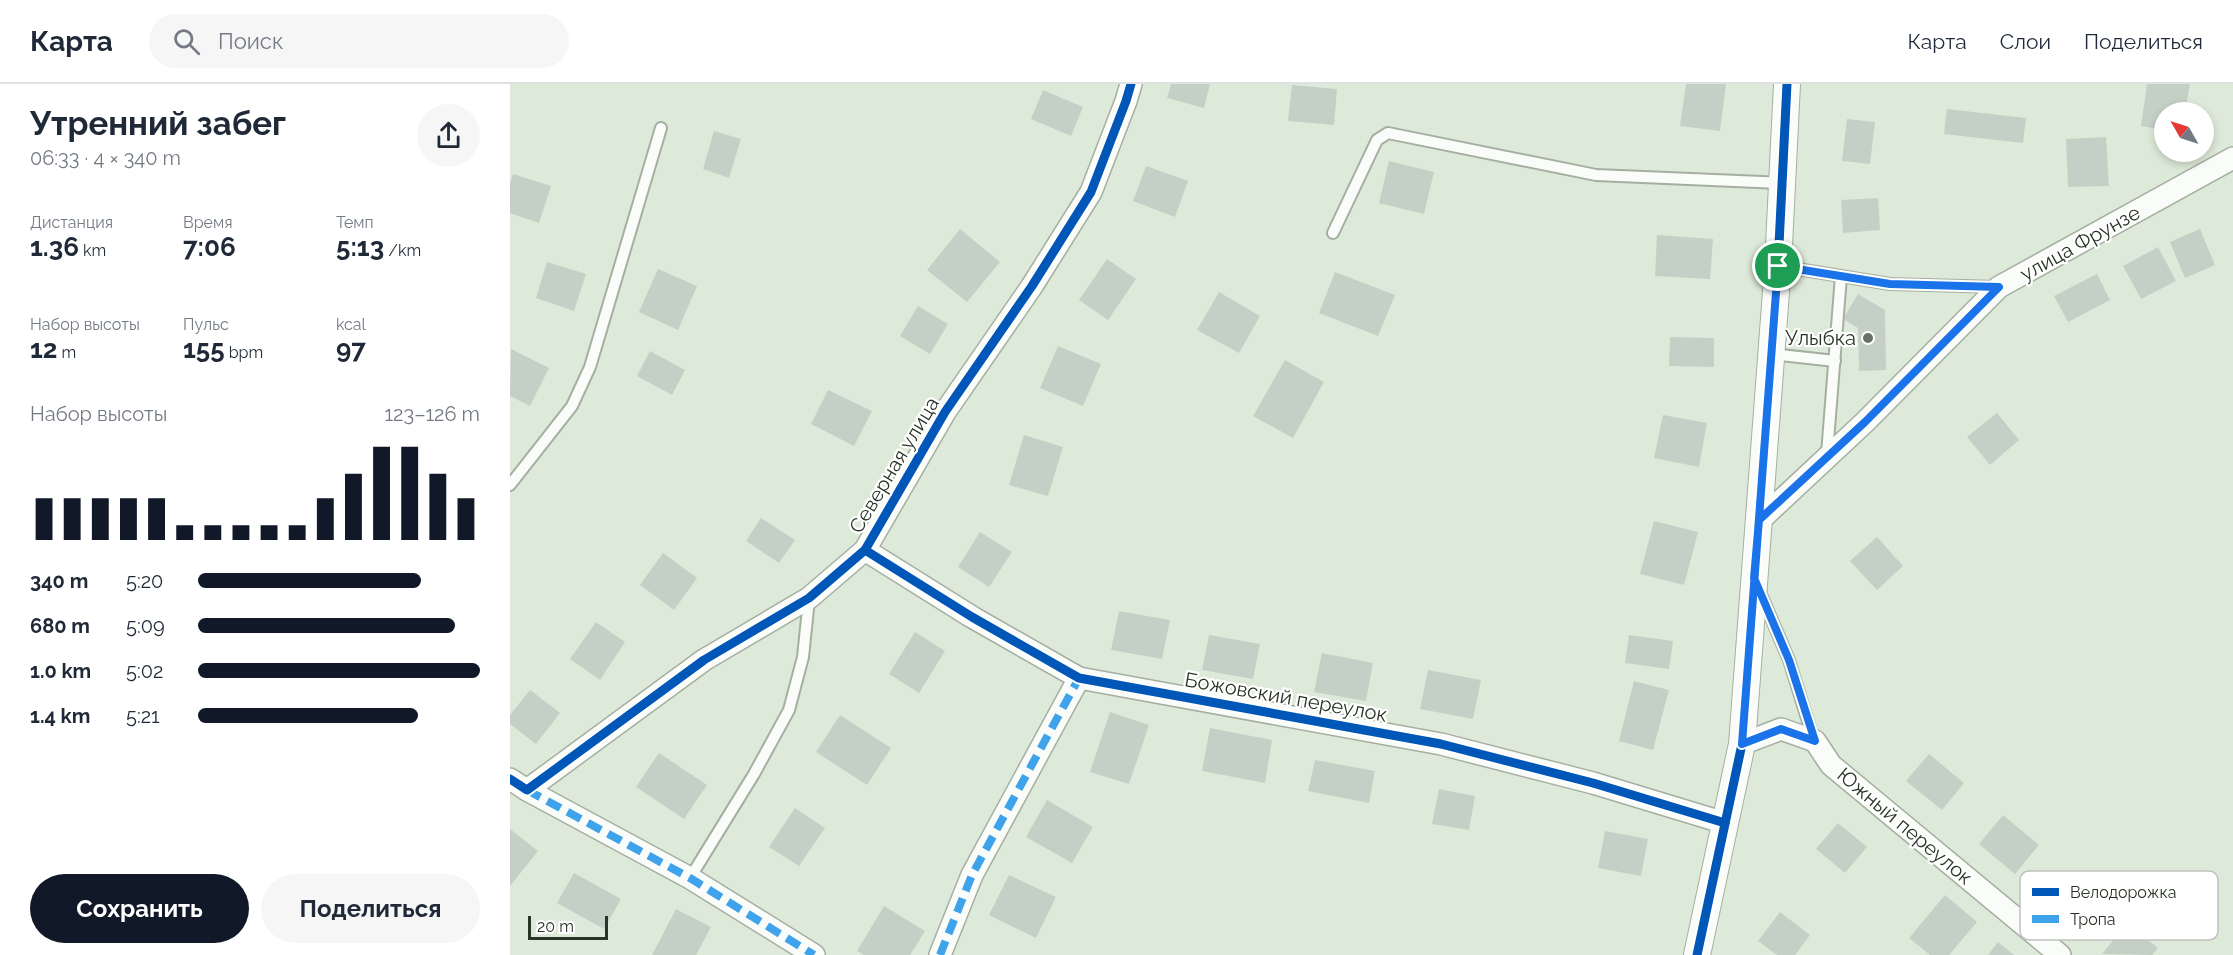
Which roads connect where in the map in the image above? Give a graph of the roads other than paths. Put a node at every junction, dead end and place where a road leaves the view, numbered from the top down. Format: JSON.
{"nodes":[{"id":1,"x":1131,"y":84,"type":"edge"},
{"id":2,"x":1787,"y":84,"type":"edge"},
{"id":3,"x":661,"y":128,"type":"dead end"},
{"id":4,"x":2233,"y":158,"type":"edge"},
{"id":5,"x":1784,"y":183,"type":"junction"},
{"id":6,"x":1333,"y":233,"type":"dead end"},
{"id":7,"x":1778,"y":266,"type":"junction"},
{"id":8,"x":1841,"y":276,"type":"junction"},
{"id":9,"x":1999,"y":287,"type":"junction"},
{"id":10,"x":1772,"y":354,"type":"junction"},
{"id":11,"x":1835,"y":361,"type":"junction"},
{"id":12,"x":1827,"y":457,"type":"junction"},
{"id":13,"x":510,"y":485,"type":"edge"},
{"id":14,"x":1759,"y":520,"type":"junction"},
{"id":15,"x":865,"y":550,"type":"junction"},
{"id":16,"x":1754,"y":578,"type":"junction"},
{"id":17,"x":809,"y":598,"type":"junction"},
{"id":18,"x":1079,"y":678,"type":"junction"},
{"id":19,"x":1815,"y":741,"type":"junction"},
{"id":20,"x":1742,"y":744,"type":"junction"},
{"id":21,"x":518,"y":784,"type":"edge"},
{"id":22,"x":1725,"y":823,"type":"junction"},
{"id":23,"x":690,"y":878,"type":"junction"},
{"id":24,"x":2020,"y":922,"type":"edge"},
{"id":25,"x":2042,"y":940,"type":"edge"},
{"id":26,"x":814,"y":955,"type":"edge"},
{"id":27,"x":940,"y":955,"type":"edge"},
{"id":28,"x":1697,"y":955,"type":"edge"},
{"id":29,"x":2060,"y":955,"type":"edge"}],
"edges":[{"from":1,"to":15,"type":"street","name":"Северная улица"},
{"from":2,"to":5,"type":"street"},
{"from":3,"to":13,"type":"lane"},
{"from":4,"to":9,"type":"street","name":"улица Фрунзе"},
{"from":5,"to":6,"type":"lane"},
{"from":5,"to":7,"type":"street"},
{"from":7,"to":8,"type":"lane"},
{"from":7,"to":10,"type":"street"},
{"from":8,"to":9,"type":"lane"},
{"from":8,"to":11,"type":"lane"},
{"from":9,"to":12,"type":"street","name":"улица Фрунзе"},
{"from":10,"to":11,"type":"lane"},
{"from":10,"to":14,"type":"street"},
{"from":11,"to":12,"type":"lane"},
{"from":12,"to":14,"type":"street","name":"улица Фрунзе"},
{"from":14,"to":16,"type":"street"},
{"from":15,"to":17,"type":"street","name":"Северная улица"},
{"from":15,"to":18,"type":"street","name":"Божовский переулок"},
{"from":16,"to":19,"type":"lane"},
{"from":16,"to":20,"type":"street"},
{"from":17,"to":21,"type":"street","name":"Северная улица"},
{"from":17,"to":23,"type":"lane"},
{"from":18,"to":22,"type":"street","name":"Божовский переулок"},
{"from":18,"to":27,"type":"street"},
{"from":19,"to":20,"type":"street"},
{"from":19,"to":24,"type":"street","name":"Южный переулок"},
{"from":20,"to":22,"type":"street"},
{"from":21,"to":23,"type":"street","name":"Северная улица"},
{"from":22,"to":28,"type":"street"},
{"from":23,"to":26,"type":"street","name":"Северная улица"},
{"from":25,"to":29,"type":"street","name":"Южный переулок"}]}
